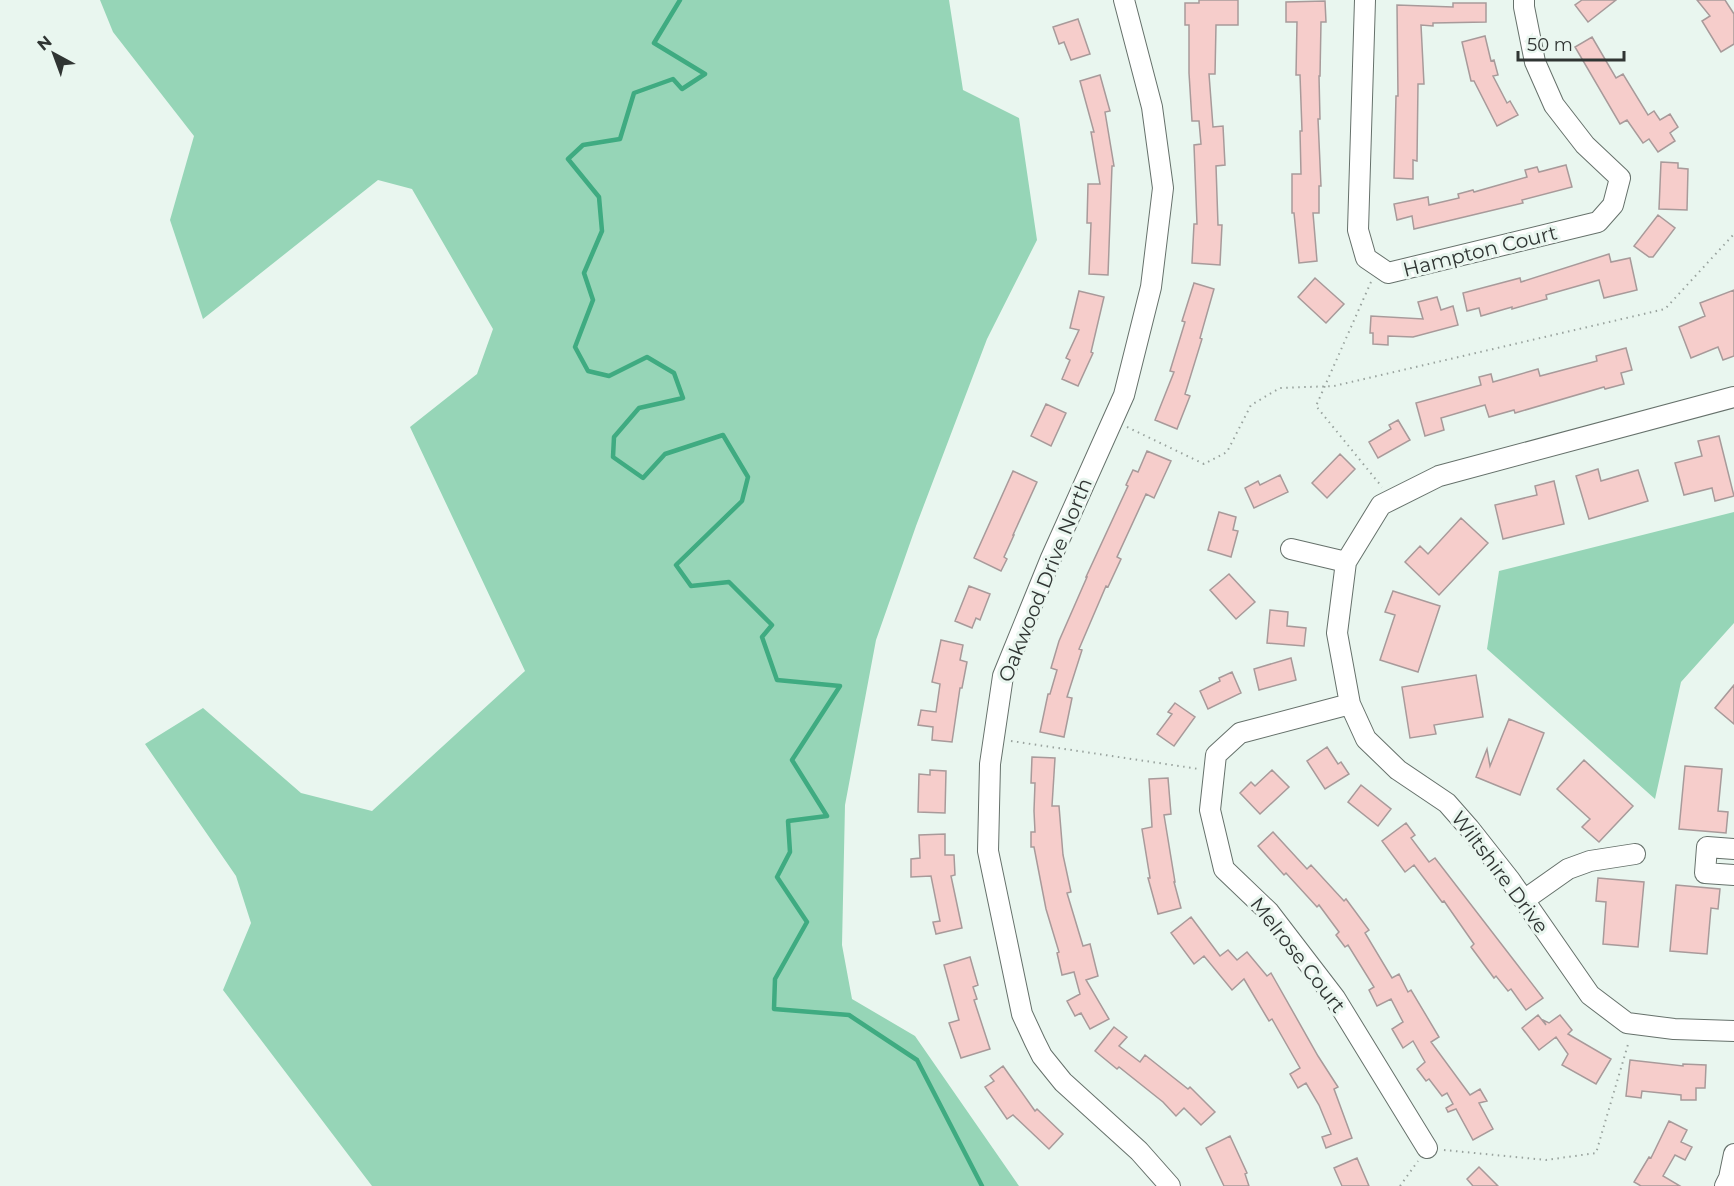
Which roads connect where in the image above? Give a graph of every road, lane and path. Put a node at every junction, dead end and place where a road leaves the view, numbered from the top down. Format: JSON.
{"nodes":[{"id":1,"x":1124,"y":0,"type":"edge"},
{"id":2,"x":1365,"y":0,"type":"edge"},
{"id":3,"x":1524,"y":0,"type":"edge"},
{"id":4,"x":1734,"y":234,"type":"edge"},
{"id":5,"x":1378,"y":266,"type":"junction"},
{"id":6,"x":1323,"y":387,"type":"junction"},
{"id":7,"x":1734,"y":397,"type":"edge"},
{"id":8,"x":1112,"y":420,"type":"junction"},
{"id":9,"x":1392,"y":499,"type":"junction"},
{"id":10,"x":1291,"y":549,"type":"dead end"},
{"id":11,"x":1346,"y":562,"type":"junction"},
{"id":12,"x":1350,"y":704,"type":"junction"},
{"id":13,"x":994,"y":739,"type":"junction"},
{"id":14,"x":1214,"y":771,"type":"junction"},
{"id":15,"x":1734,"y":849,"type":"edge"},
{"id":16,"x":1635,"y":854,"type":"dead end"},
{"id":17,"x":1734,"y":875,"type":"edge"},
{"id":18,"x":1524,"y":900,"type":"junction"},
{"id":19,"x":1634,"y":1024,"type":"junction"},
{"id":20,"x":1734,"y":1032,"type":"edge"},
{"id":21,"x":1427,"y":1148,"type":"junction"},
{"id":22,"x":1734,"y":1154,"type":"edge"},
{"id":23,"x":1170,"y":1186,"type":"edge"},
{"id":24,"x":1400,"y":1186,"type":"edge"},
{"id":25,"x":1725,"y":1186,"type":"edge"}],
"edges":[{"from":1,"to":8,"type":"street","name":"Oakwood Drive North"},
{"from":2,"to":5,"type":"street","name":"Hampton Court"},
{"from":3,"to":5,"type":"street","name":"Hampton Court"},
{"from":4,"to":6,"type":"path"},
{"from":5,"to":6,"type":"path"},
{"from":6,"to":8,"type":"path"},
{"from":6,"to":9,"type":"path"},
{"from":7,"to":9,"type":"street","name":"Wiltshire Drive"},
{"from":8,"to":13,"type":"street","name":"Oakwood Drive North"},
{"from":9,"to":11,"type":"street","name":"Wiltshire Drive"},
{"from":10,"to":11,"type":"street"},
{"from":11,"to":12,"type":"street","name":"Wiltshire Drive"},
{"from":12,"to":14,"type":"street","name":"Melrose Court"},
{"from":12,"to":18,"type":"street","name":"Wiltshire Drive"},
{"from":13,"to":14,"type":"path"},
{"from":13,"to":23,"type":"street","name":"Oakwood Drive North"},
{"from":14,"to":21,"type":"street","name":"Melrose Court"},
{"from":15,"to":17,"type":"street"},
{"from":16,"to":18,"type":"street"},
{"from":18,"to":19,"type":"street","name":"Wiltshire Drive"},
{"from":19,"to":20,"type":"street","name":"Wiltshire Drive"},
{"from":19,"to":21,"type":"path"},
{"from":21,"to":24,"type":"path"},
{"from":22,"to":25,"type":"street"}]}
